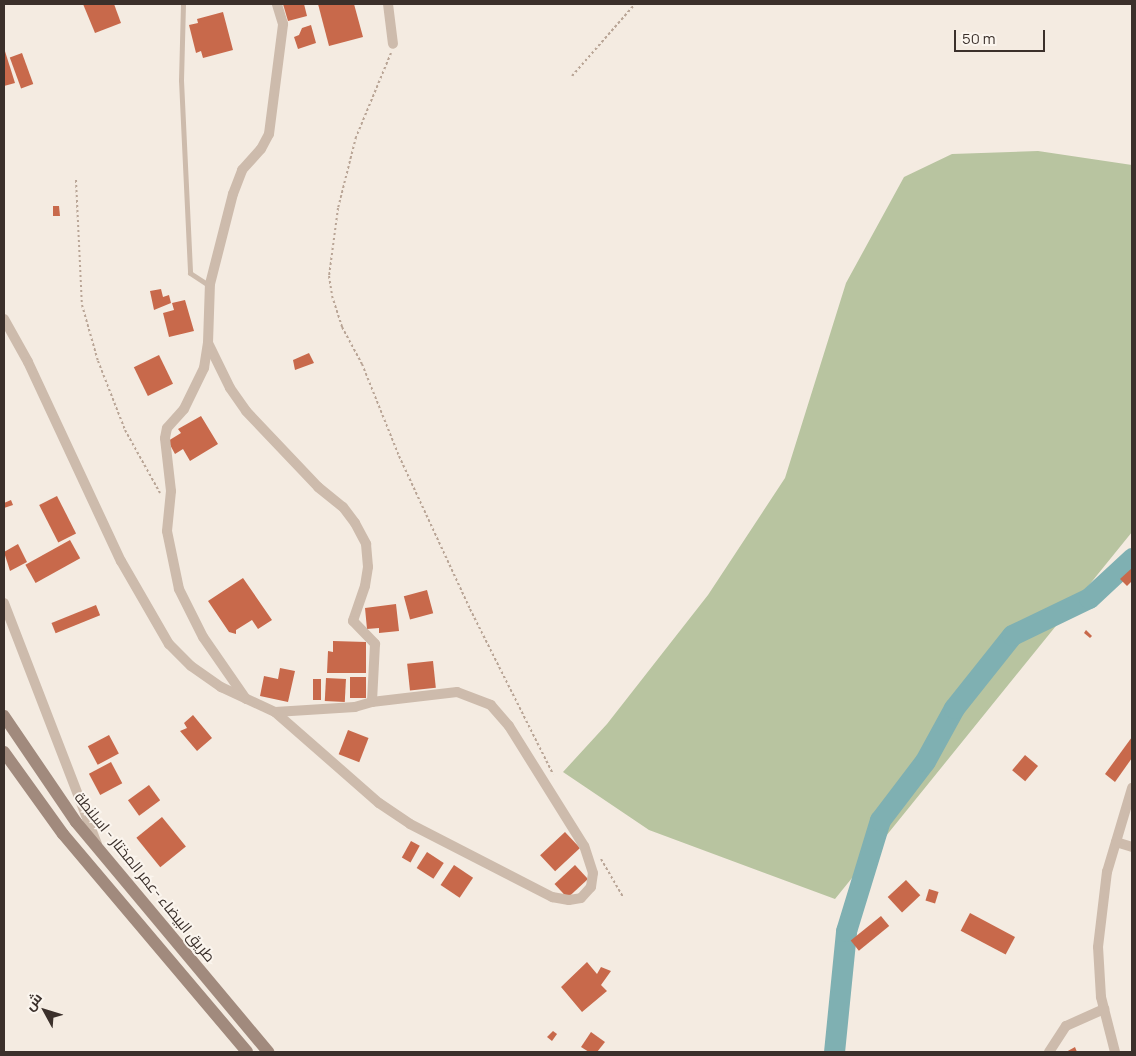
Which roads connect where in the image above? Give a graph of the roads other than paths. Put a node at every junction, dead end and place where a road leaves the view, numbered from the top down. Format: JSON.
{"nodes":[{"id":1,"x":183,"y":4,"type":"edge"},
{"id":2,"x":277,"y":4,"type":"edge"},
{"id":3,"x":388,"y":4,"type":"edge"},
{"id":4,"x":393,"y":44,"type":"road end"},
{"id":5,"x":210,"y":287,"type":"junction"},
{"id":6,"x":4,"y":319,"type":"edge"},
{"id":7,"x":208,"y":343,"type":"junction"},
{"id":8,"x":4,"y":603,"type":"edge"},
{"id":9,"x":247,"y":700,"type":"junction"},
{"id":10,"x":372,"y":702,"type":"junction"},
{"id":11,"x":275,"y":712,"type":"junction"},
{"id":12,"x":4,"y":716,"type":"edge"},
{"id":13,"x":6,"y":758,"type":"edge"},
{"id":14,"x":1132,"y":788,"type":"edge"},
{"id":15,"x":1116,"y":842,"type":"junction"},
{"id":16,"x":1132,"y":847,"type":"edge"},
{"id":17,"x":100,"y":852,"type":"junction"},
{"id":18,"x":1104,"y":1009,"type":"junction"},
{"id":19,"x":247,"y":1052,"type":"edge"},
{"id":20,"x":268,"y":1052,"type":"edge"},
{"id":21,"x":1049,"y":1052,"type":"edge"},
{"id":22,"x":1115,"y":1052,"type":"edge"}],
"edges":[{"from":1,"to":5,"type":"lane"},
{"from":2,"to":5,"type":"street"},
{"from":3,"to":4,"type":"street"},
{"from":5,"to":7,"type":"street"},
{"from":6,"to":9,"type":"street"},
{"from":7,"to":9,"type":"street"},
{"from":7,"to":10,"type":"street"},
{"from":8,"to":17,"type":"street"},
{"from":9,"to":11,"type":"street"},
{"from":10,"to":11,"type":"street"},
{"from":10,"to":11,"type":"street"},
{"from":12,"to":17,"type":"main road","name":"طريق البيضاء -عمر المختار - اسلنطة"},
{"from":13,"to":19,"type":"main road"},
{"from":14,"to":15,"type":"street"},
{"from":15,"to":16,"type":"street"},
{"from":15,"to":18,"type":"street"},
{"from":17,"to":20,"type":"main road","name":"طريق البيضاء -عمر المختار - اسلنطة"},
{"from":18,"to":21,"type":"street"},
{"from":18,"to":22,"type":"street"}]}
